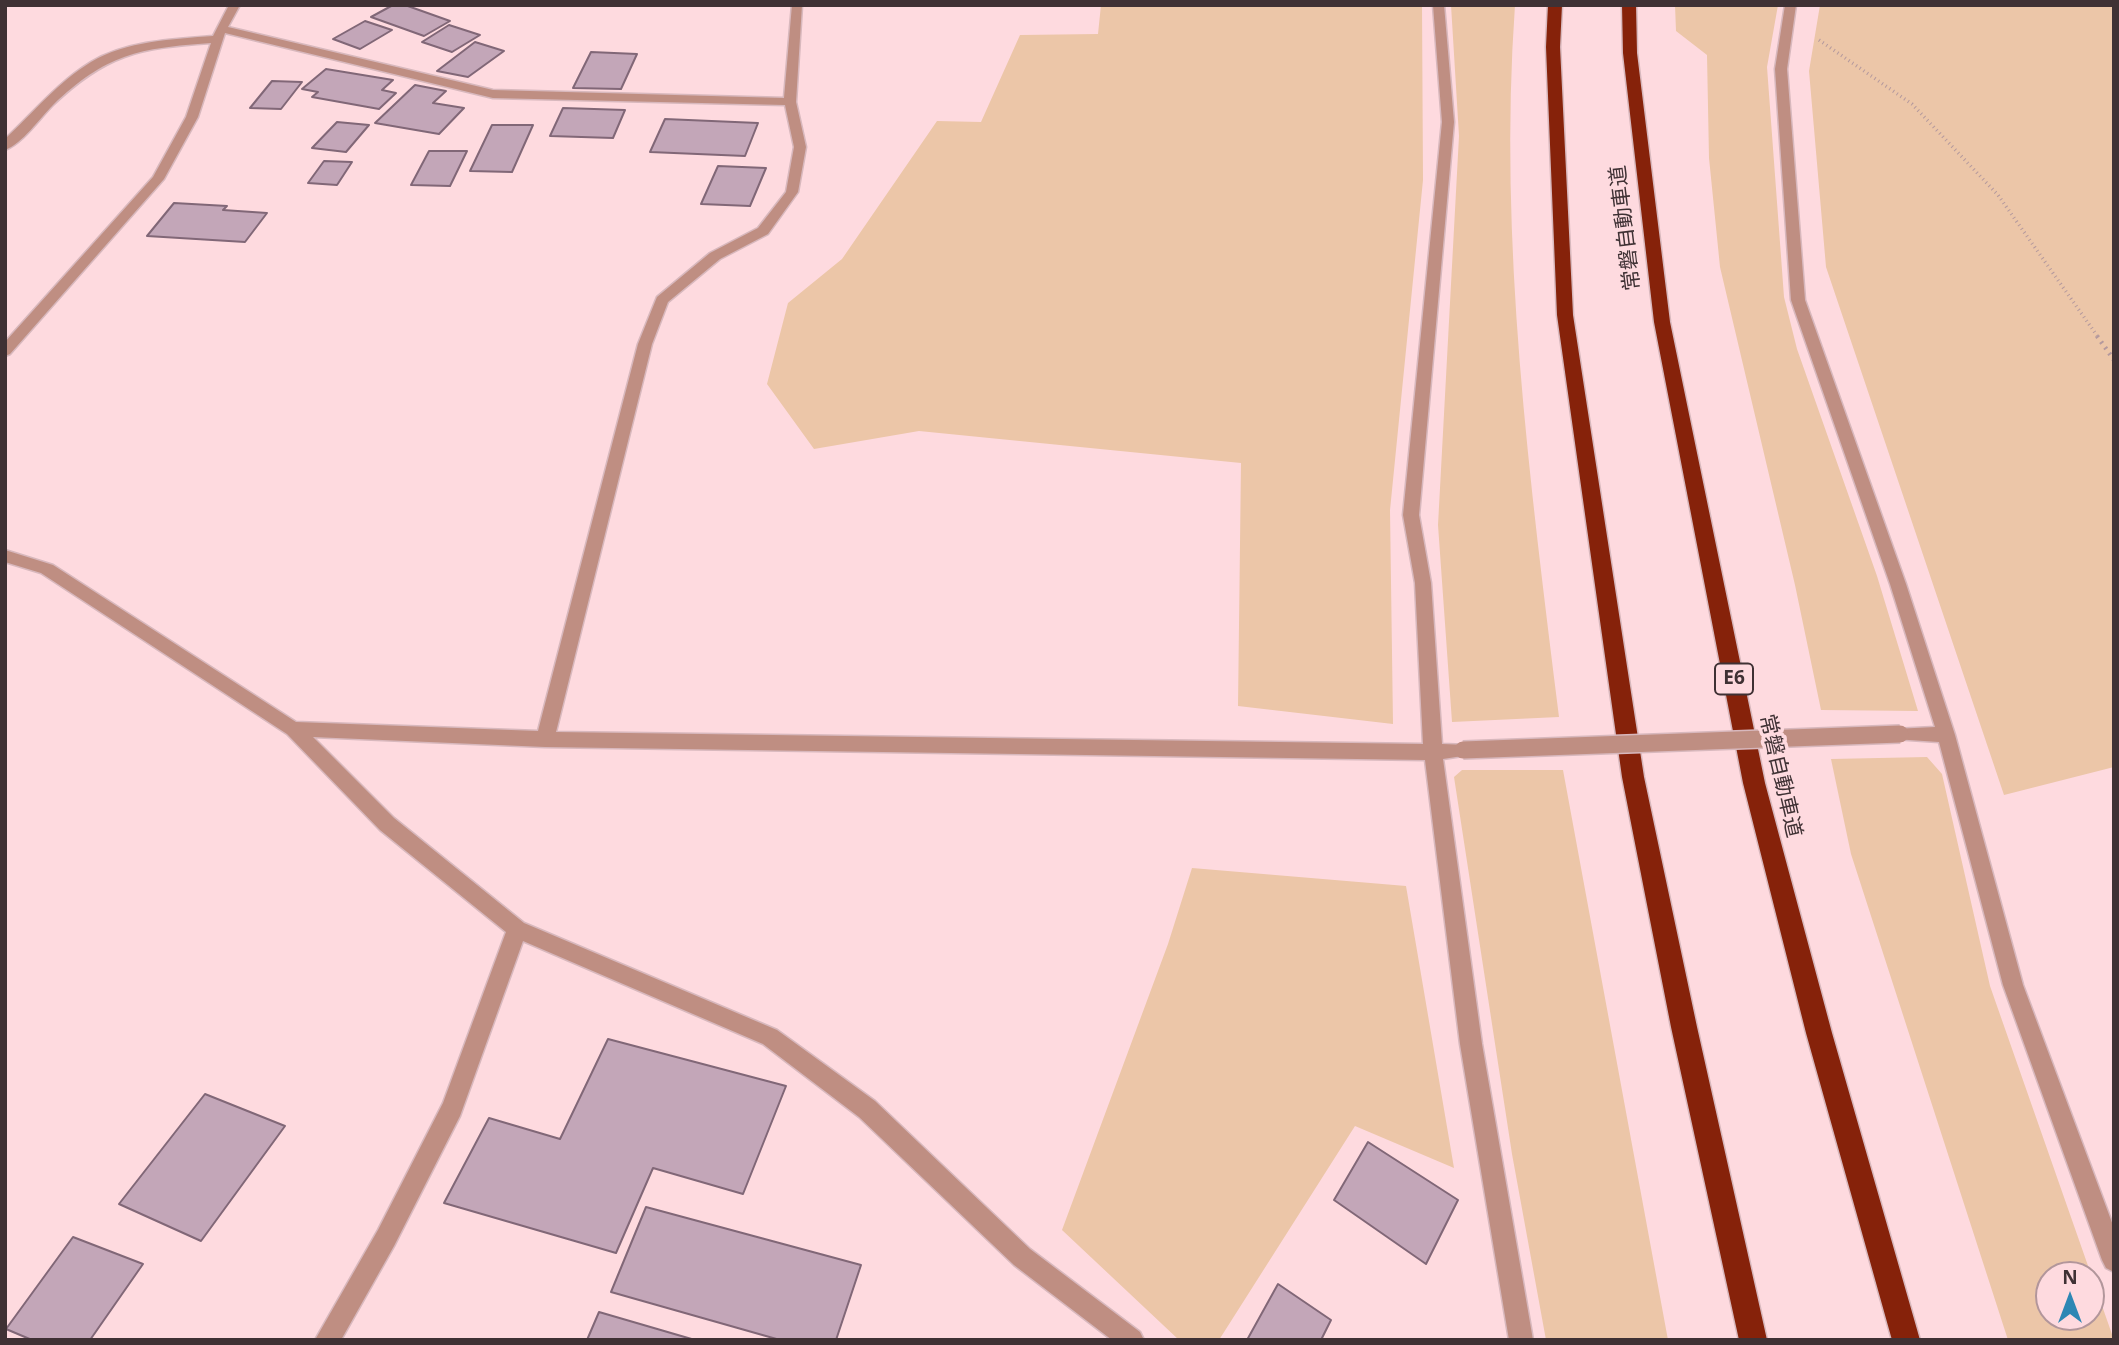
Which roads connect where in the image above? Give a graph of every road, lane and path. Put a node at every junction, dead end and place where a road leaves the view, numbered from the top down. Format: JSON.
{"nodes":[{"id":1,"x":235,"y":5,"type":"edge"},
{"id":2,"x":797,"y":5,"type":"edge"},
{"id":3,"x":1438,"y":5,"type":"edge"},
{"id":4,"x":1555,"y":5,"type":"edge"},
{"id":5,"x":1629,"y":5,"type":"edge"},
{"id":6,"x":1791,"y":13,"type":"edge"},
{"id":7,"x":220,"y":34,"type":"junction"},
{"id":8,"x":790,"y":102,"type":"junction"},
{"id":9,"x":5,"y":146,"type":"edge"},
{"id":10,"x":5,"y":351,"type":"edge"},
{"id":11,"x":2114,"y":360,"type":"edge"},
{"id":12,"x":5,"y":556,"type":"edge"},
{"id":13,"x":293,"y":729,"type":"junction"},
{"id":14,"x":1946,"y":735,"type":"junction"},
{"id":15,"x":545,"y":738,"type":"junction"},
{"id":16,"x":1433,"y":752,"type":"junction"},
{"id":17,"x":517,"y":929,"type":"junction"},
{"id":18,"x":2114,"y":1260,"type":"edge"},
{"id":19,"x":327,"y":1340,"type":"edge"},
{"id":20,"x":1132,"y":1340,"type":"edge"},
{"id":21,"x":1521,"y":1340,"type":"edge"},
{"id":22,"x":1753,"y":1340,"type":"edge"},
{"id":23,"x":1906,"y":1340,"type":"edge"}],
"edges":[{"from":1,"to":7,"type":"street"},
{"from":2,"to":8,"type":"street"},
{"from":3,"to":16,"type":"street"},
{"from":4,"to":22,"type":"highway"},
{"from":5,"to":23,"type":"highway","name":"常磐自動車道","number":"E6"},
{"from":6,"to":11,"type":"path"},
{"from":6,"to":14,"type":"street"},
{"from":7,"to":8,"type":"street"},
{"from":7,"to":9,"type":"street"},
{"from":7,"to":10,"type":"street"},
{"from":8,"to":15,"type":"street"},
{"from":12,"to":13,"type":"street"},
{"from":13,"to":15,"type":"street"},
{"from":13,"to":17,"type":"street"},
{"from":14,"to":16,"type":"street","bridge":true},
{"from":14,"to":18,"type":"street"},
{"from":15,"to":16,"type":"street"},
{"from":16,"to":21,"type":"street"},
{"from":17,"to":19,"type":"street"},
{"from":17,"to":20,"type":"street"}]}
